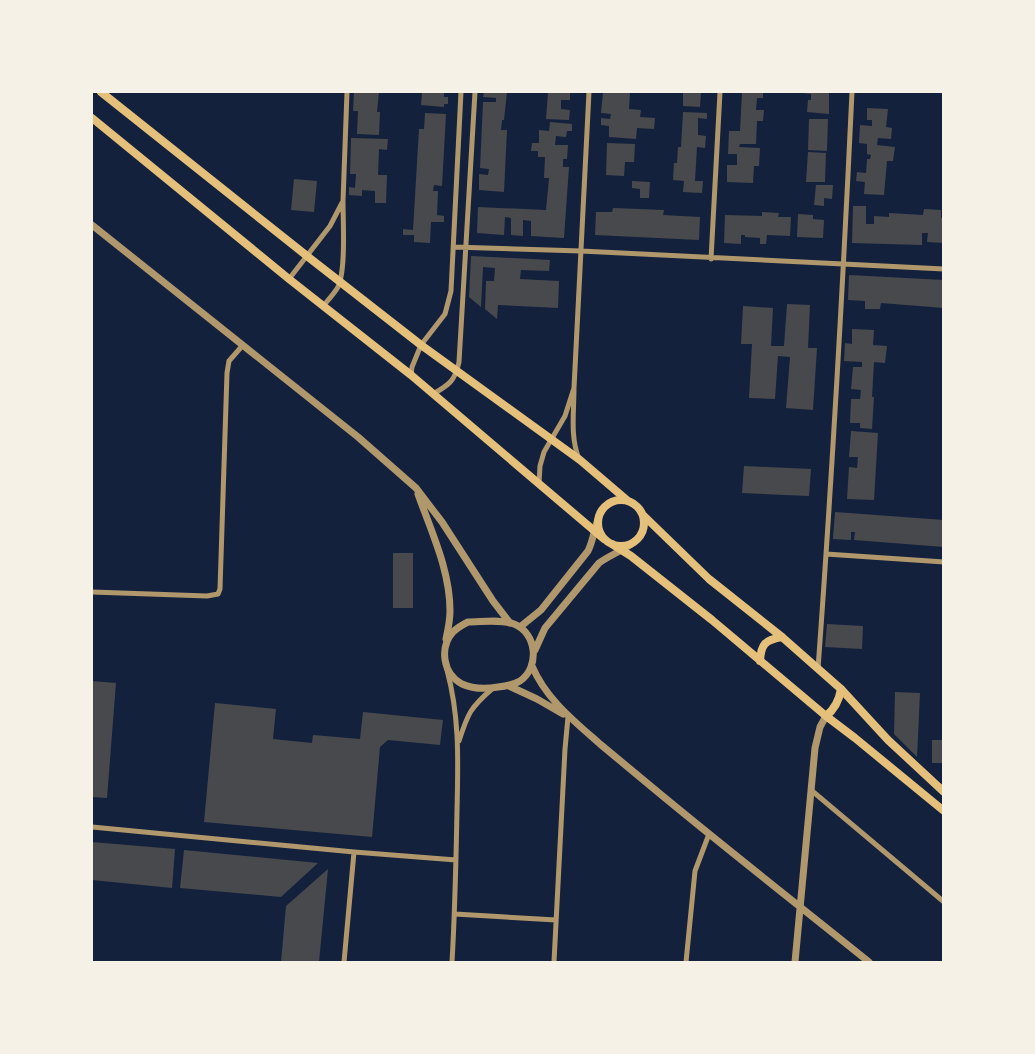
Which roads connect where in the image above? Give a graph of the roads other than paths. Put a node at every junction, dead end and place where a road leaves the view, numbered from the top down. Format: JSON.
{"nodes":[{"id":1,"x":101,"y":92,"type":"edge"},
{"id":2,"x":347,"y":92,"type":"edge"},
{"id":3,"x":461,"y":92,"type":"edge"},
{"id":4,"x":475,"y":92,"type":"edge"},
{"id":5,"x":589,"y":92,"type":"edge"},
{"id":6,"x":720,"y":92,"type":"edge"},
{"id":7,"x":852,"y":92,"type":"edge"},
{"id":8,"x":92,"y":118,"type":"edge"},
{"id":9,"x":343,"y":201,"type":"junction"},
{"id":10,"x":92,"y":225,"type":"edge"},
{"id":11,"x":453,"y":247,"type":"junction"},
{"id":12,"x":467,"y":247,"type":"junction"},
{"id":13,"x":581,"y":251,"type":"junction"},
{"id":14,"x":307,"y":256,"type":"junction"},
{"id":15,"x":711,"y":259,"type":"junction"},
{"id":16,"x":844,"y":264,"type":"junction"},
{"id":17,"x":944,"y":269,"type":"edge"},
{"id":18,"x":289,"y":279,"type":"junction"},
{"id":19,"x":340,"y":282,"type":"junction"},
{"id":20,"x":323,"y":306,"type":"junction"},
{"id":21,"x":243,"y":345,"type":"junction"},
{"id":22,"x":421,"y":345,"type":"junction"},
{"id":23,"x":457,"y":373,"type":"junction"},
{"id":24,"x":411,"y":375,"type":"junction"},
{"id":25,"x":574,"y":388,"type":"junction"},
{"id":26,"x":433,"y":394,"type":"junction"},
{"id":27,"x":551,"y":440,"type":"junction"},
{"id":28,"x":580,"y":460,"type":"junction"},
{"id":29,"x":539,"y":483,"type":"junction"},
{"id":30,"x":416,"y":488,"type":"junction"},
{"id":31,"x":628,"y":501,"type":"junction"},
{"id":32,"x":643,"y":516,"type":"junction"},
{"id":33,"x":598,"y":519,"type":"junction"},
{"id":34,"x":594,"y":530,"type":"junction"},
{"id":35,"x":608,"y":541,"type":"junction"},
{"id":36,"x":633,"y":543,"type":"junction"},
{"id":37,"x":623,"y":551,"type":"junction"},
{"id":38,"x":826,"y":554,"type":"junction"},
{"id":39,"x":944,"y":562,"type":"edge"},
{"id":40,"x":92,"y":592,"type":"edge"},
{"id":41,"x":510,"y":623,"type":"junction"},
{"id":42,"x":520,"y":627,"type":"junction"},
{"id":43,"x":782,"y":637,"type":"junction"},
{"id":44,"x":444,"y":649,"type":"junction"},
{"id":45,"x":535,"y":650,"type":"junction"},
{"id":46,"x":760,"y":661,"type":"junction"},
{"id":47,"x":445,"y":663,"type":"junction"},
{"id":48,"x":532,"y":666,"type":"junction"},
{"id":49,"x":818,"y":669,"type":"junction"},
{"id":50,"x":510,"y":686,"type":"junction"},
{"id":51,"x":493,"y":688,"type":"junction"},
{"id":52,"x":841,"y":689,"type":"junction"},
{"id":53,"x":826,"y":716,"type":"junction"},
{"id":54,"x":568,"y":717,"type":"junction"},
{"id":55,"x":458,"y":743,"type":"junction"},
{"id":56,"x":811,"y":790,"type":"junction"},
{"id":57,"x":944,"y":792,"type":"edge"},
{"id":58,"x":944,"y":811,"type":"edge"},
{"id":59,"x":92,"y":828,"type":"edge"},
{"id":60,"x":709,"y":834,"type":"junction"},
{"id":61,"x":354,"y":852,"type":"junction"},
{"id":62,"x":456,"y":860,"type":"junction"},
{"id":63,"x":944,"y":902,"type":"edge"},
{"id":64,"x":800,"y":906,"type":"junction"},
{"id":65,"x":455,"y":914,"type":"junction"},
{"id":66,"x":556,"y":920,"type":"junction"},
{"id":67,"x":344,"y":963,"type":"edge"},
{"id":68,"x":453,"y":963,"type":"edge"},
{"id":69,"x":554,"y":963,"type":"edge"},
{"id":70,"x":686,"y":963,"type":"edge"},
{"id":71,"x":795,"y":963,"type":"edge"},
{"id":72,"x":869,"y":963,"type":"edge"}],
"edges":[{"from":1,"to":14,"type":"main road"},
{"from":2,"to":9,"type":"street"},
{"from":3,"to":11,"type":"street"},
{"from":4,"to":12,"type":"street"},
{"from":5,"to":13,"type":"street"},
{"from":6,"to":15,"type":"street"},
{"from":7,"to":16,"type":"street"},
{"from":8,"to":18,"type":"main road"},
{"from":9,"to":14,"type":"street"},
{"from":9,"to":19,"type":"street"},
{"from":10,"to":21,"type":"street"},
{"from":11,"to":12,"type":"street"},
{"from":11,"to":22,"type":"street"},
{"from":12,"to":13,"type":"street"},
{"from":12,"to":23,"type":"street"},
{"from":13,"to":15,"type":"street"},
{"from":13,"to":25,"type":"street"},
{"from":14,"to":18,"type":"street"},
{"from":14,"to":19,"type":"main road"},
{"from":15,"to":16,"type":"street"},
{"from":16,"to":17,"type":"street"},
{"from":16,"to":38,"type":"street"},
{"from":18,"to":20,"type":"main road"},
{"from":19,"to":20,"type":"street"},
{"from":19,"to":22,"type":"main road"},
{"from":20,"to":24,"type":"main road"},
{"from":21,"to":30,"type":"street"},
{"from":21,"to":40,"type":"street"},
{"from":22,"to":23,"type":"main road"},
{"from":22,"to":24,"type":"street"},
{"from":23,"to":26,"type":"street"},
{"from":23,"to":27,"type":"main road"},
{"from":24,"to":26,"type":"main road"},
{"from":25,"to":27,"type":"street"},
{"from":25,"to":28,"type":"street"},
{"from":26,"to":29,"type":"main road"},
{"from":27,"to":28,"type":"main road"},
{"from":27,"to":29,"type":"street"},
{"from":28,"to":31,"type":"main road"},
{"from":29,"to":34,"type":"main road"},
{"from":30,"to":41,"type":"street"},
{"from":30,"to":44,"type":"street"},
{"from":31,"to":32,"type":"main road"},
{"from":31,"to":33,"type":"main road"},
{"from":32,"to":36,"type":"main road"},
{"from":32,"to":43,"type":"main road"},
{"from":33,"to":34,"type":"street"},
{"from":33,"to":35,"type":"main road"},
{"from":34,"to":35,"type":"main road"},
{"from":34,"to":42,"type":"street"},
{"from":35,"to":36,"type":"main road"},
{"from":35,"to":37,"type":"main road"},
{"from":36,"to":37,"type":"street"},
{"from":37,"to":45,"type":"street"},
{"from":37,"to":46,"type":"main road"},
{"from":38,"to":39,"type":"street"},
{"from":38,"to":49,"type":"street"},
{"from":41,"to":42,"type":"street"},
{"from":41,"to":44,"type":"street"},
{"from":42,"to":45,"type":"street"},
{"from":43,"to":46,"type":"main road"},
{"from":43,"to":49,"type":"main road"},
{"from":44,"to":47,"type":"street"},
{"from":45,"to":48,"type":"street"},
{"from":46,"to":53,"type":"main road"},
{"from":47,"to":51,"type":"street"},
{"from":47,"to":55,"type":"street"},
{"from":48,"to":50,"type":"street"},
{"from":48,"to":54,"type":"street"},
{"from":49,"to":52,"type":"main road"},
{"from":50,"to":51,"type":"street"},
{"from":50,"to":54,"type":"street"},
{"from":51,"to":55,"type":"street"},
{"from":52,"to":53,"type":"main road"},
{"from":52,"to":57,"type":"main road"},
{"from":53,"to":56,"type":"street"},
{"from":53,"to":58,"type":"main road"},
{"from":54,"to":60,"type":"street"},
{"from":54,"to":66,"type":"street"},
{"from":55,"to":62,"type":"street"},
{"from":56,"to":63,"type":"street"},
{"from":56,"to":64,"type":"street"},
{"from":59,"to":61,"type":"street"},
{"from":60,"to":64,"type":"street"},
{"from":60,"to":70,"type":"street"},
{"from":61,"to":62,"type":"street"},
{"from":61,"to":67,"type":"street"},
{"from":62,"to":65,"type":"street"},
{"from":64,"to":71,"type":"street"},
{"from":64,"to":72,"type":"street"},
{"from":65,"to":66,"type":"street"},
{"from":65,"to":68,"type":"street"},
{"from":66,"to":69,"type":"street"}]}
